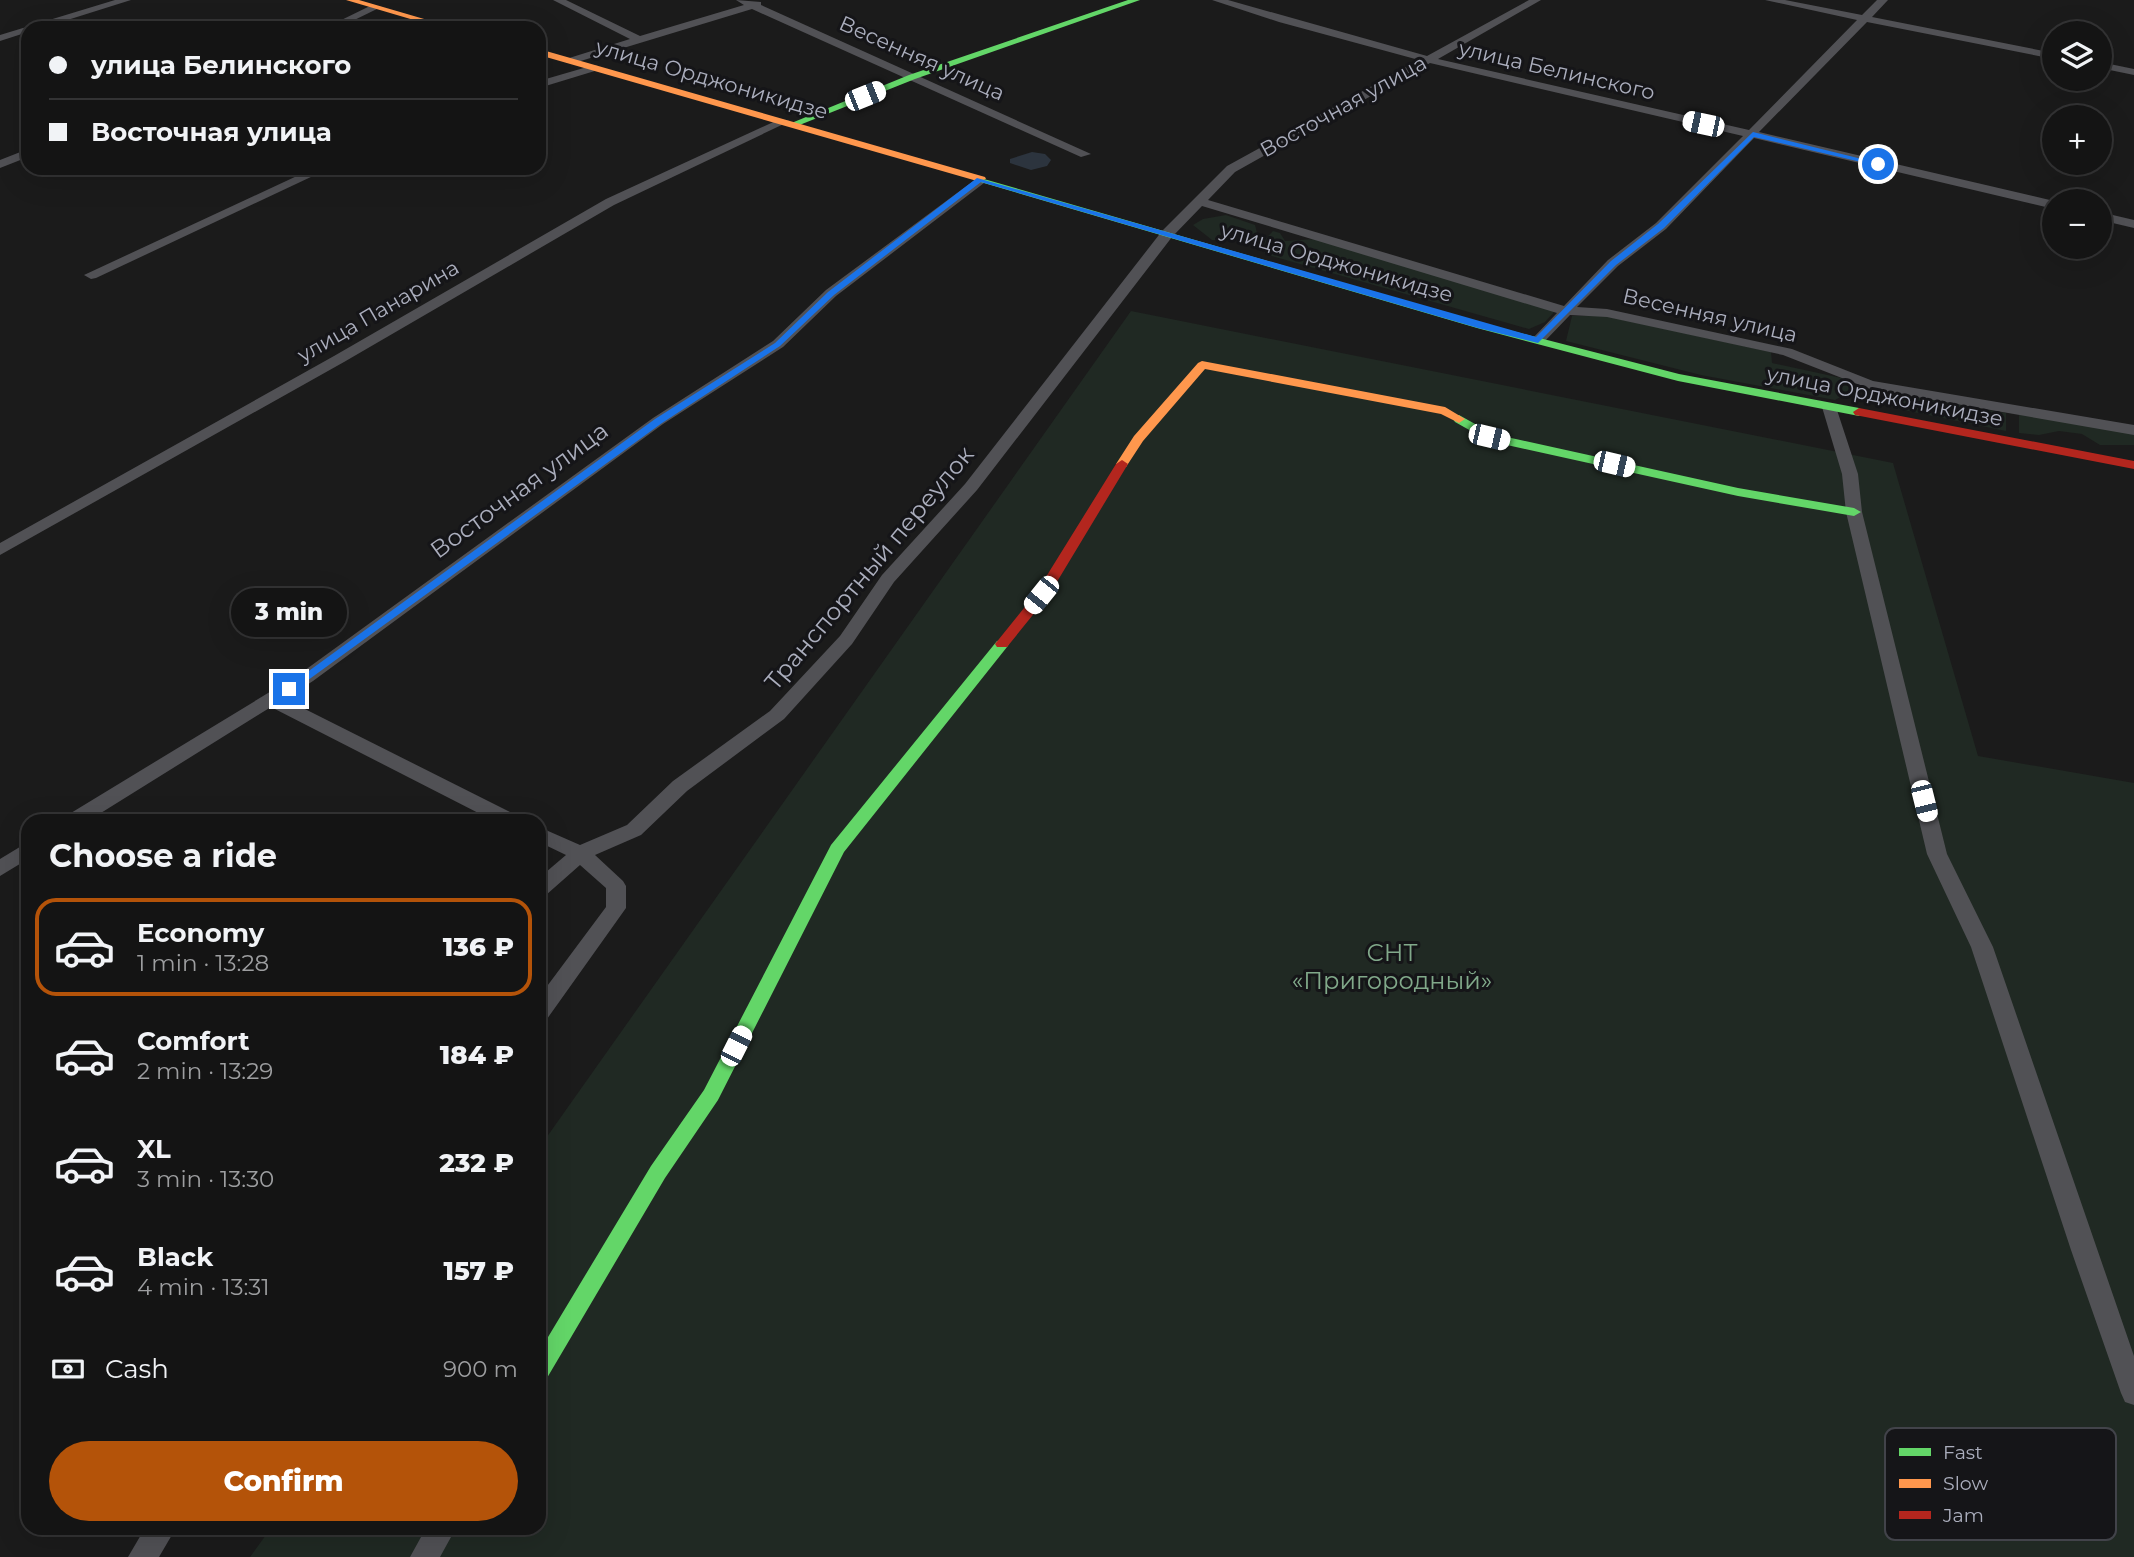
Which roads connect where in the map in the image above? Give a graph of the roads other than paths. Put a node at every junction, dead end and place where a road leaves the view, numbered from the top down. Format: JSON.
{"nodes":[{"id":1,"x":126,"y":0,"type":"edge"},
{"id":2,"x":350,"y":0,"type":"edge"},
{"id":3,"x":558,"y":0,"type":"edge"},
{"id":4,"x":741,"y":0,"type":"edge"},
{"id":5,"x":772,"y":0,"type":"edge"},
{"id":6,"x":1136,"y":0,"type":"edge"},
{"id":7,"x":1217,"y":0,"type":"edge"},
{"id":8,"x":1536,"y":0,"type":"edge"},
{"id":9,"x":1770,"y":0,"type":"edge"},
{"id":10,"x":1883,"y":0,"type":"edge"},
{"id":11,"x":753,"y":5,"type":"junction"},
{"id":12,"x":376,"y":7,"type":"junction"},
{"id":13,"x":1866,"y":20,"type":"junction"},
{"id":14,"x":56,"y":21,"type":"edge"},
{"id":15,"x":345,"y":21,"type":"edge"},
{"id":16,"x":426,"y":21,"type":"edge"},
{"id":17,"x":21,"y":32,"type":"edge"},
{"id":18,"x":0,"y":38,"type":"edge"},
{"id":19,"x":640,"y":40,"type":"junction"},
{"id":20,"x":546,"y":54,"type":"edge"},
{"id":21,"x":2042,"y":54,"type":"edge"},
{"id":22,"x":1429,"y":59,"type":"junction"},
{"id":23,"x":570,"y":61,"type":"junction"},
{"id":24,"x":2112,"y":67,"type":"edge"},
{"id":25,"x":594,"y":68,"type":"junction"},
{"id":26,"x":2134,"y":72,"type":"edge"},
{"id":27,"x":912,"y":77,"type":"junction"},
{"id":28,"x":546,"y":83,"type":"edge"},
{"id":29,"x":789,"y":122,"type":"junction"},
{"id":30,"x":1753,"y":134,"type":"junction"},
{"id":31,"x":1085,"y":154,"type":"dead end"},
{"id":32,"x":21,"y":156,"type":"edge"},
{"id":33,"x":0,"y":164,"type":"edge"},
{"id":34,"x":309,"y":175,"type":"edge"},
{"id":35,"x":980,"y":180,"type":"junction"},
{"id":36,"x":1199,"y":201,"type":"junction"},
{"id":37,"x":2042,"y":202,"type":"edge"},
{"id":38,"x":2112,"y":219,"type":"edge"},
{"id":39,"x":2134,"y":224,"type":"edge"},
{"id":40,"x":1167,"y":234,"type":"junction"},
{"id":41,"x":91,"y":275,"type":"dead end"},
{"id":42,"x":1566,"y":311,"type":"junction"},
{"id":43,"x":1538,"y":340,"type":"junction"},
{"id":44,"x":1829,"y":407,"type":"junction"},
{"id":45,"x":2134,"y":430,"type":"edge"},
{"id":46,"x":2134,"y":465,"type":"edge"},
{"id":47,"x":1854,"y":512,"type":"junction"},
{"id":48,"x":0,"y":550,"type":"edge"},
{"id":49,"x":272,"y":700,"type":"junction"},
{"id":50,"x":85,"y":814,"type":"edge"},
{"id":51,"x":497,"y":814,"type":"edge"},
{"id":52,"x":546,"y":837,"type":"edge"},
{"id":53,"x":580,"y":853,"type":"junction"},
{"id":54,"x":21,"y":854,"type":"edge"},
{"id":55,"x":0,"y":869,"type":"edge"},
{"id":56,"x":546,"y":884,"type":"edge"},
{"id":57,"x":546,"y":1003,"type":"edge"},
{"id":58,"x":546,"y":1359,"type":"edge"},
{"id":59,"x":2134,"y":1393,"type":"edge"},
{"id":60,"x":157,"y":1535,"type":"edge"},
{"id":61,"x":439,"y":1535,"type":"edge"},
{"id":62,"x":142,"y":1557,"type":"edge"},
{"id":63,"x":425,"y":1557,"type":"edge"}],
"edges":[{"from":1,"to":14,"type":"street"},
{"from":2,"to":12,"type":"street"},
{"from":3,"to":19,"type":"street"},
{"from":4,"to":11,"type":"street","name":"Весенняя улица"},
{"from":5,"to":11,"type":"street"},
{"from":6,"to":27,"type":"street","name":"улица Панарина"},
{"from":7,"to":22,"type":"street","name":"улица Белинского"},
{"from":8,"to":22,"type":"street","name":"Восточная улица"},
{"from":9,"to":13,"type":"street"},
{"from":10,"to":13,"type":"street"},
{"from":11,"to":19,"type":"street"},
{"from":11,"to":27,"type":"street","name":"Весенняя улица"},
{"from":12,"to":15,"type":"street"},
{"from":12,"to":16,"type":"street"},
{"from":13,"to":21,"type":"street"},
{"from":13,"to":30,"type":"street"},
{"from":17,"to":18,"type":"street"},
{"from":19,"to":23,"type":"street"},
{"from":20,"to":23,"type":"street","name":"улица Орджоникидзе"},
{"from":22,"to":30,"type":"street","name":"улица Белинского"},
{"from":22,"to":36,"type":"street","name":"Восточная улица"},
{"from":23,"to":25,"type":"street","name":"улица Орджоникидзе"},
{"from":24,"to":26,"type":"street"},
{"from":25,"to":28,"type":"street"},
{"from":25,"to":29,"type":"street","name":"улица Орджоникидзе"},
{"from":27,"to":29,"type":"street","name":"улица Панарина"},
{"from":27,"to":31,"type":"street","name":"Весенняя улица"},
{"from":29,"to":35,"type":"street","name":"улица Орджоникидзе"},
{"from":29,"to":48,"type":"street","name":"улица Панарина"},
{"from":30,"to":37,"type":"street","name":"улица Белинского"},
{"from":30,"to":42,"type":"street"},
{"from":32,"to":33,"type":"street"},
{"from":34,"to":41,"type":"street"},
{"from":35,"to":40,"type":"street","name":"улица Орджоникидзе"},
{"from":35,"to":49,"type":"street","name":"Восточная улица"},
{"from":36,"to":40,"type":"street","name":"Восточная улица"},
{"from":36,"to":42,"type":"street","name":"Весенняя улица"},
{"from":38,"to":39,"type":"street"},
{"from":40,"to":43,"type":"street","name":"улица Орджоникидзе"},
{"from":40,"to":53,"type":"street","name":"Транспортный переулок"},
{"from":42,"to":43,"type":"street"},
{"from":42,"to":45,"type":"street","name":"Весенняя улица"},
{"from":43,"to":44,"type":"street","name":"улица Орджоникидзе"},
{"from":44,"to":46,"type":"street","name":"улица Орджоникидзе"},
{"from":44,"to":47,"type":"street"},
{"from":47,"to":58,"type":"street"},
{"from":47,"to":59,"type":"street"},
{"from":49,"to":50,"type":"street","name":"Восточная улица"},
{"from":49,"to":51,"type":"street"},
{"from":52,"to":53,"type":"street"},
{"from":53,"to":56,"type":"street","name":"Транспортный переулок"},
{"from":53,"to":57,"type":"street"},
{"from":54,"to":55,"type":"street"},
{"from":60,"to":62,"type":"street"},
{"from":61,"to":63,"type":"street"}]}
